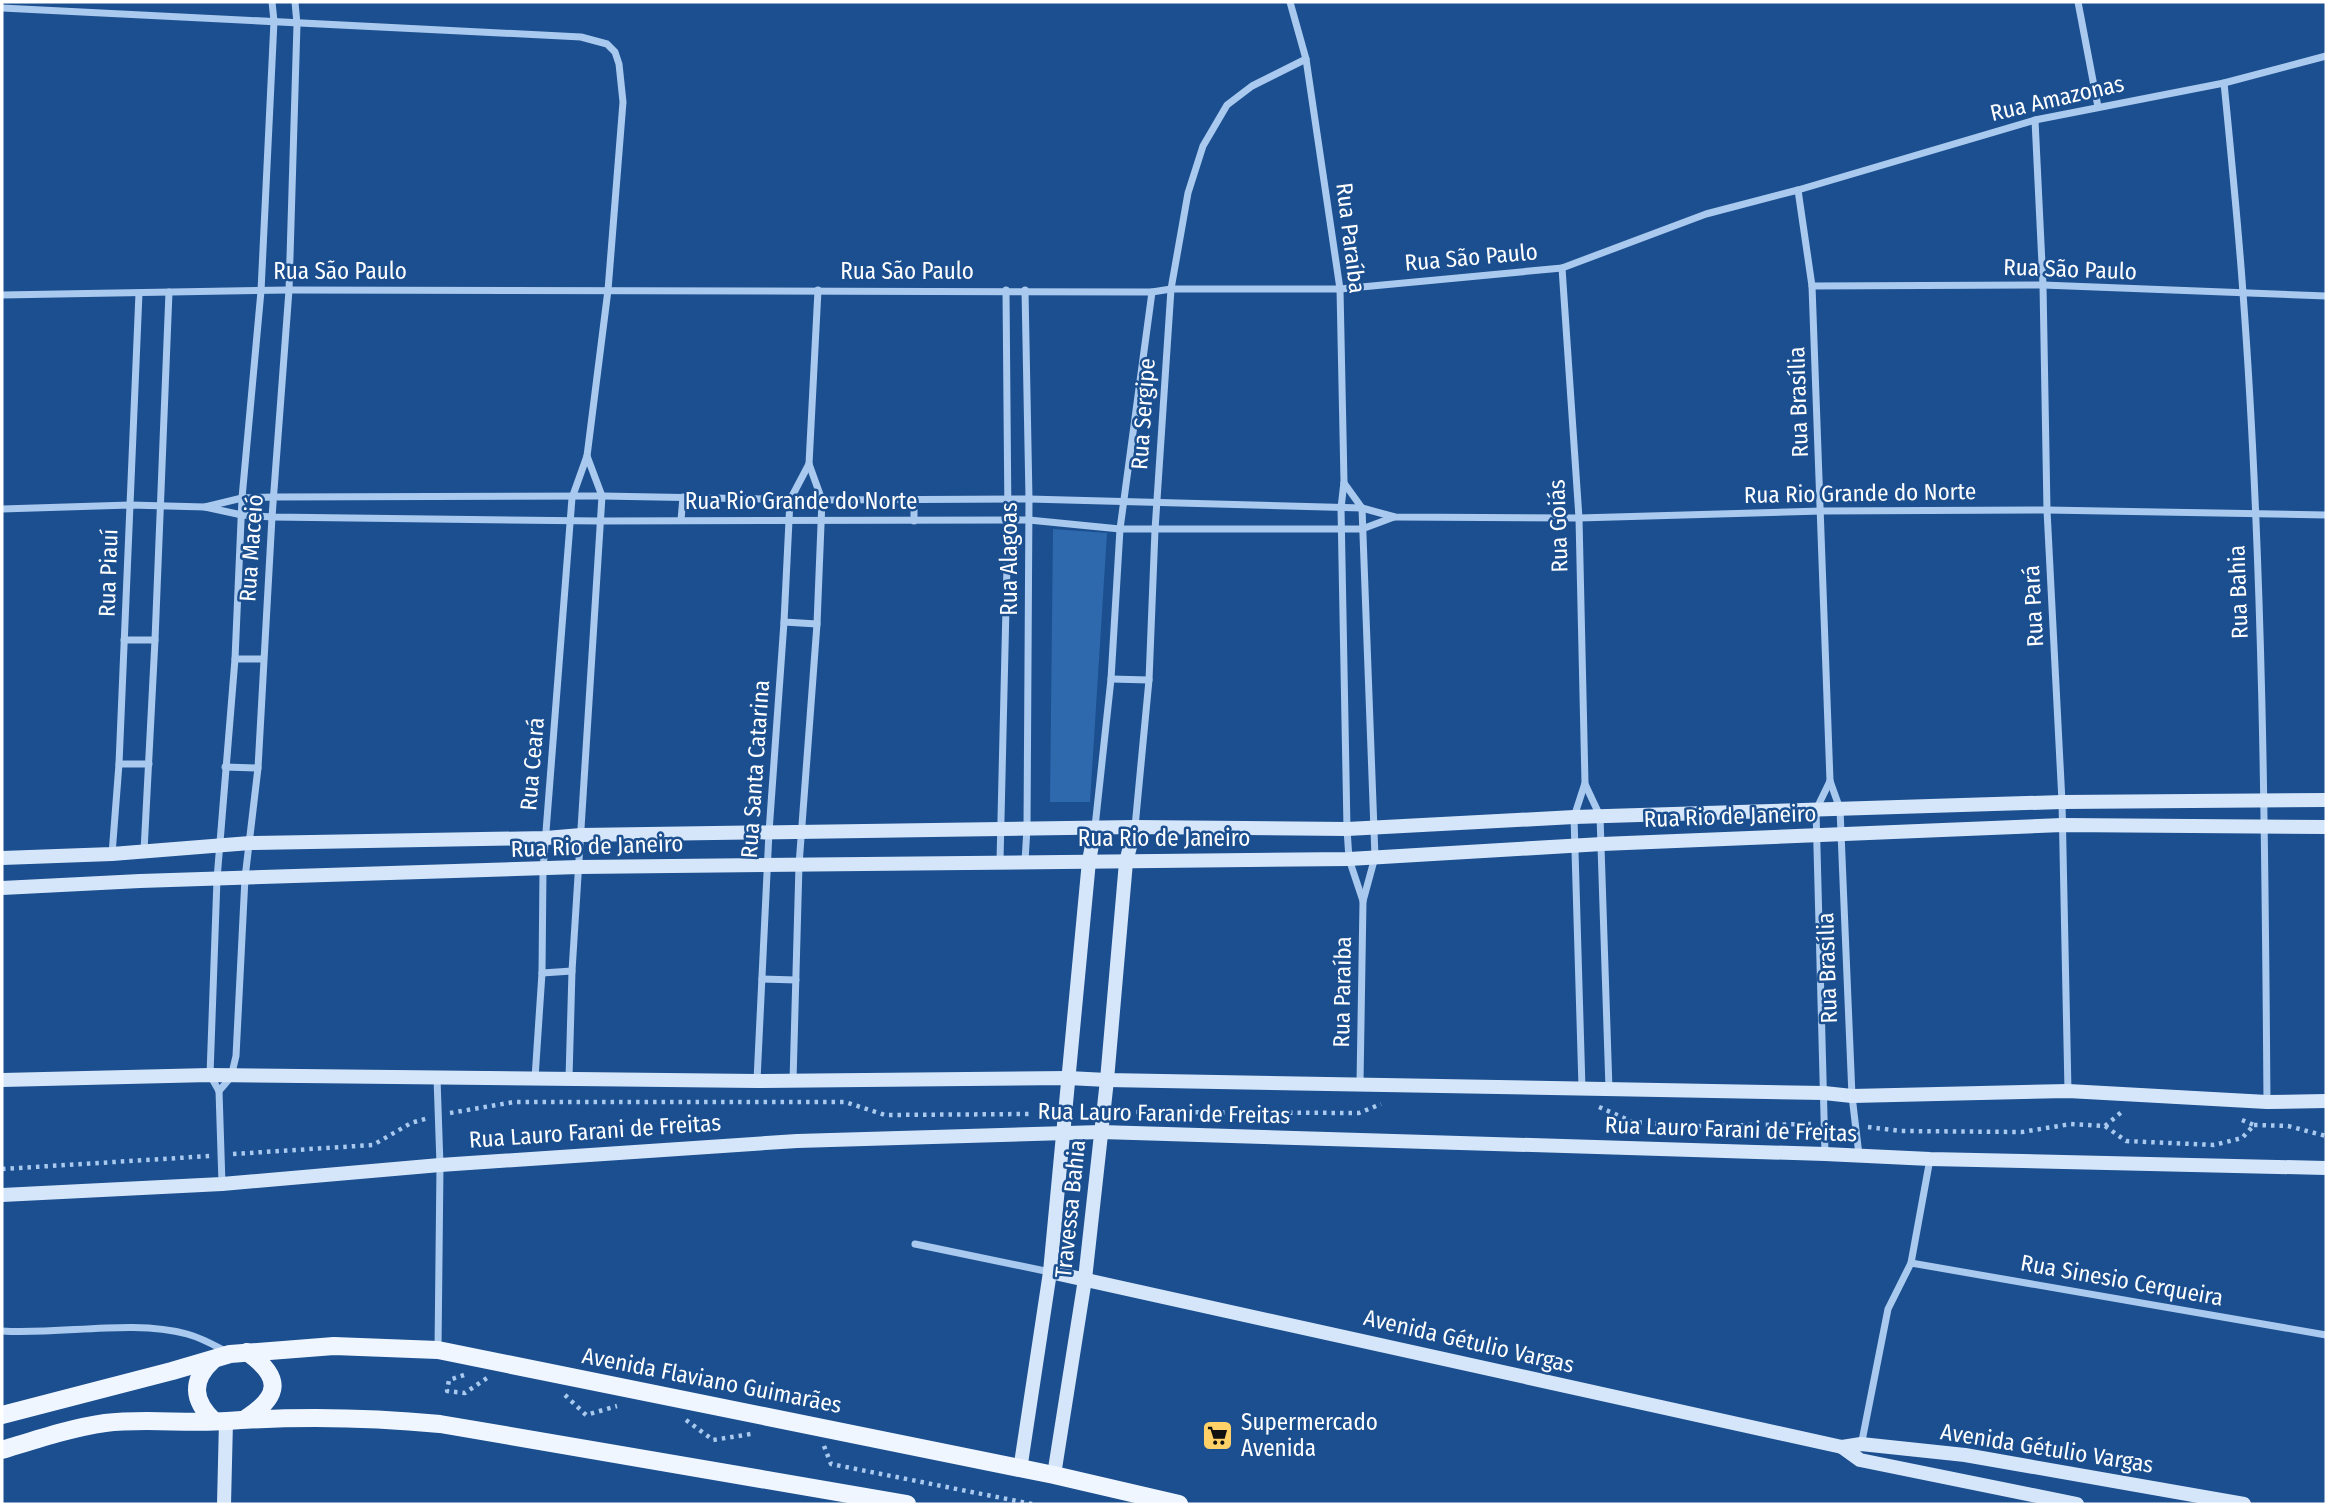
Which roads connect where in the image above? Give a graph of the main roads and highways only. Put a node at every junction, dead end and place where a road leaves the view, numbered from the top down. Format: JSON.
{"nodes":[{"id":1,"x":230,"y":1355,"type":"junction"},
{"id":2,"x":2,"y":1415,"type":"edge"},
{"id":3,"x":245,"y":1419,"type":"junction"},
{"id":4,"x":220,"y":1421,"type":"junction"},
{"id":5,"x":2,"y":1450,"type":"edge"},
{"id":6,"x":887,"y":1502,"type":"edge"},
{"id":7,"x":907,"y":1504,"type":"edge"},
{"id":8,"x":1179,"y":1504,"type":"edge"}],
"edges":[{"from":1,"to":2,"type":"main road","name":"Avenida Flaviano Guimarães"},
{"from":1,"to":3,"type":"main road"},
{"from":1,"to":4,"type":"main road"},
{"from":1,"to":8,"type":"main road","name":"Avenida Flaviano Guimarães"},
{"from":3,"to":4,"type":"main road"},
{"from":3,"to":6,"type":"main road"},
{"from":4,"to":5,"type":"main road"},
{"from":6,"to":7,"type":"main road"}]}
